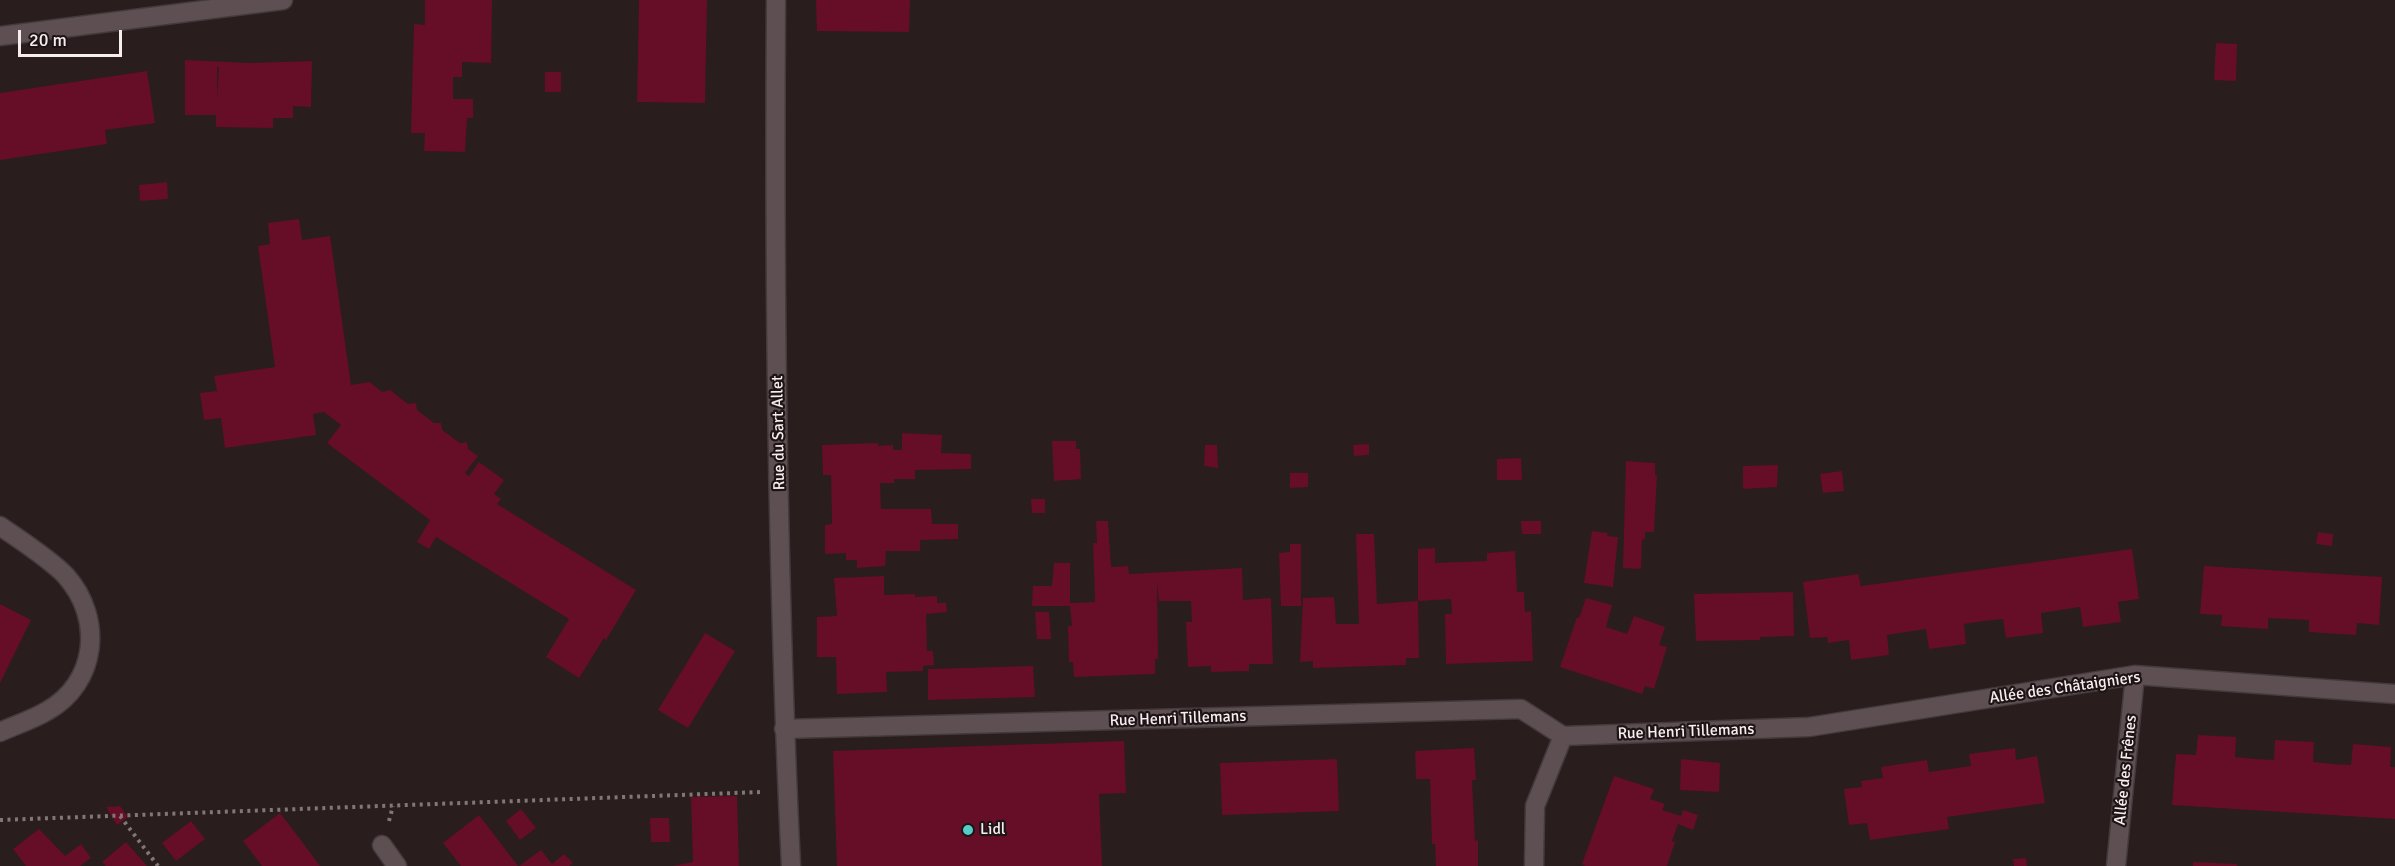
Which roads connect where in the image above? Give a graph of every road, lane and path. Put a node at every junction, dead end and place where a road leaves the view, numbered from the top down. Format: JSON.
{"nodes":[{"id":1,"x":283,"y":0,"type":"edge"},
{"id":2,"x":776,"y":0,"type":"edge"},
{"id":3,"x":0,"y":36,"type":"edge"},
{"id":4,"x":0,"y":526,"type":"edge"},
{"id":5,"x":2135,"y":675,"type":"junction"},
{"id":6,"x":2395,"y":694,"type":"edge"},
{"id":7,"x":1809,"y":727,"type":"joint"},
{"id":8,"x":784,"y":729,"type":"junction"},
{"id":9,"x":0,"y":732,"type":"edge"},
{"id":10,"x":1563,"y":736,"type":"junction"},
{"id":11,"x":787,"y":791,"type":"junction"},
{"id":12,"x":119,"y":816,"type":"junction"},
{"id":13,"x":0,"y":820,"type":"edge"},
{"id":14,"x":382,"y":845,"type":"dead end"},
{"id":15,"x":158,"y":866,"type":"edge"},
{"id":16,"x":397,"y":866,"type":"edge"},
{"id":17,"x":790,"y":866,"type":"edge"},
{"id":18,"x":1534,"y":866,"type":"edge"},
{"id":19,"x":2116,"y":866,"type":"edge"}],
"edges":[{"from":1,"to":3,"type":"street"},
{"from":2,"to":8,"type":"street","name":"Rue du Sart Allet"},
{"from":4,"to":9,"type":"street"},
{"from":5,"to":6,"type":"street","name":"Allée des Châtaigniers"},
{"from":5,"to":7,"type":"street","name":"Allée des Châtaigniers"},
{"from":5,"to":19,"type":"street","name":"Allée des Frênes"},
{"from":7,"to":10,"type":"street","name":"Rue Henri Tillemans"},
{"from":8,"to":10,"type":"street","name":"Rue Henri Tillemans"},
{"from":8,"to":11,"type":"street","name":"Rue du Sart Allet"},
{"from":10,"to":18,"type":"street"},
{"from":11,"to":12,"type":"path"},
{"from":11,"to":17,"type":"street","name":"Rue du Sart Allet"},
{"from":12,"to":13,"type":"path"},
{"from":12,"to":15,"type":"path"},
{"from":14,"to":16,"type":"street"}]}
